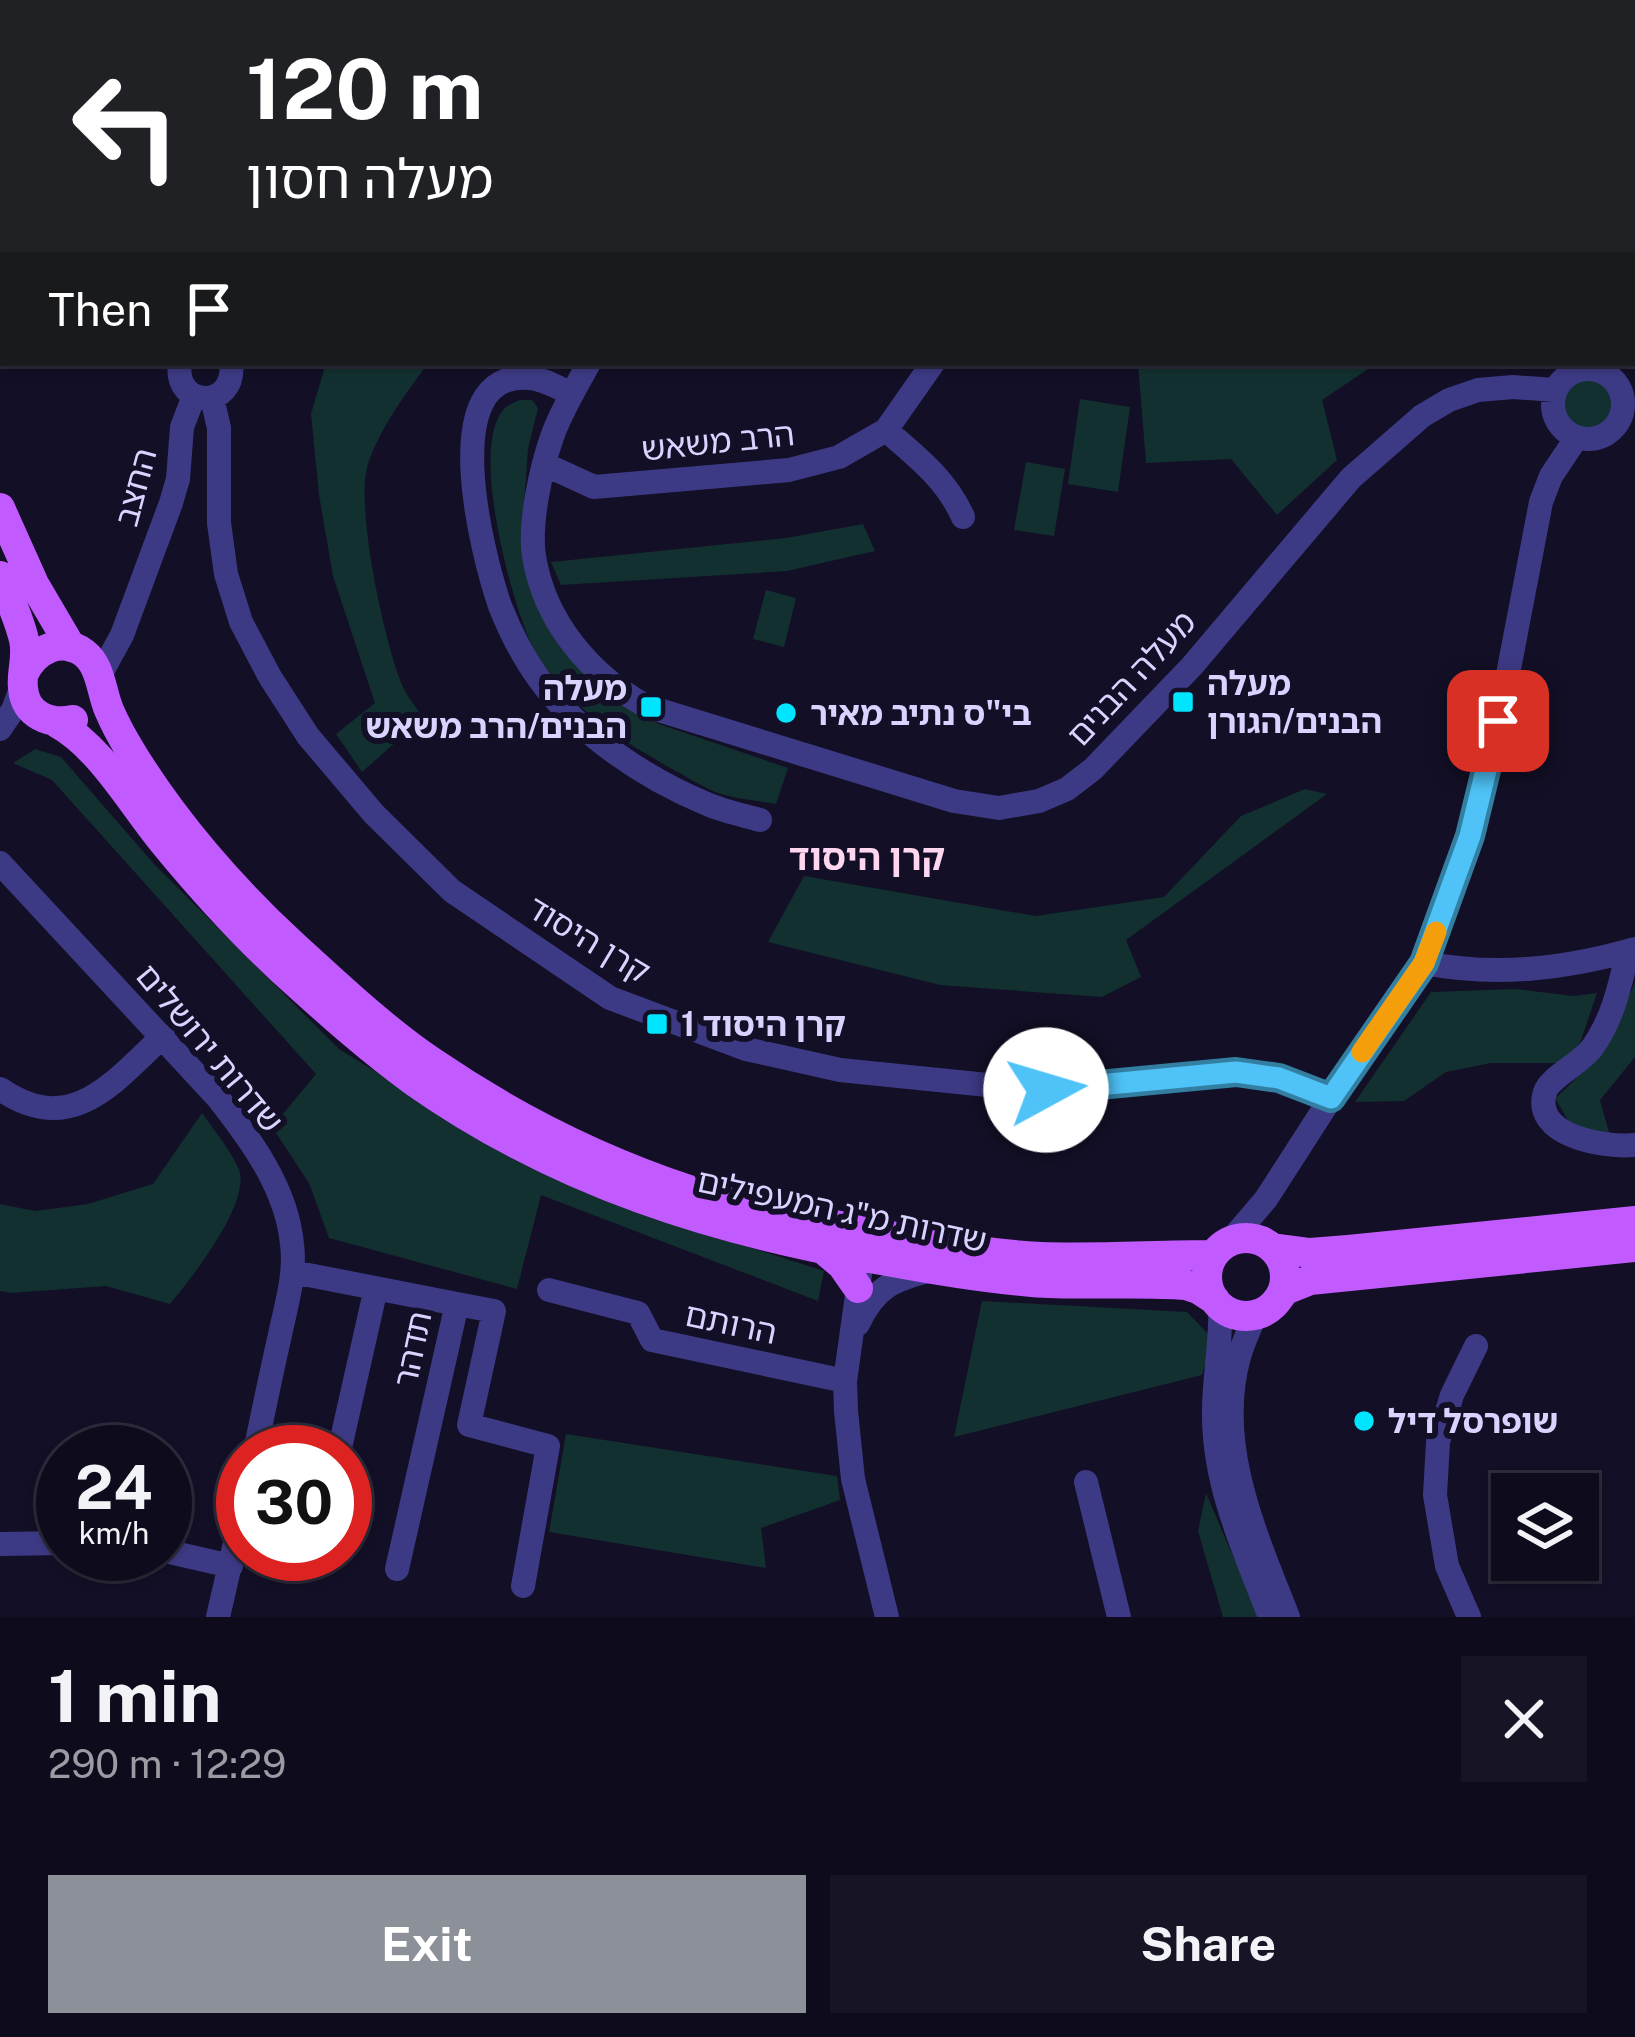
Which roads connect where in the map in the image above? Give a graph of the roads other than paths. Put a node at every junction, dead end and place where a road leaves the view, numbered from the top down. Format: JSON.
{"nodes":[{"id":1,"x":179,"y":366,"type":"edge"},
{"id":2,"x":231,"y":366,"type":"edge"},
{"id":3,"x":587,"y":366,"type":"edge"},
{"id":4,"x":931,"y":366,"type":"edge"},
{"id":5,"x":1607,"y":367,"type":"edge"},
{"id":6,"x":1555,"y":390,"type":"junction"},
{"id":7,"x":572,"y":394,"type":"junction"},
{"id":8,"x":203,"y":397,"type":"junction"},
{"id":9,"x":1628,"y":418,"type":"edge"},
{"id":10,"x":886,"y":430,"type":"junction"},
{"id":11,"x":1577,"y":437,"type":"junction"},
{"id":12,"x":544,"y":464,"type":"junction"},
{"id":13,"x":0,"y":508,"type":"edge"},
{"id":14,"x":963,"y":518,"type":"dead end"},
{"id":15,"x":0,"y":576,"type":"edge"},
{"id":16,"x":138,"y":594,"type":"junction"},
{"id":17,"x":75,"y":648,"type":"junction"},
{"id":18,"x":23,"y":679,"type":"junction"},
{"id":19,"x":100,"y":681,"type":"junction"},
{"id":20,"x":51,"y":721,"type":"junction"},
{"id":21,"x":0,"y":731,"type":"edge"},
{"id":22,"x":760,"y":820,"type":"dead end"},
{"id":23,"x":0,"y":863,"type":"edge"},
{"id":24,"x":1632,"y":950,"type":"edge"},
{"id":25,"x":1424,"y":963,"type":"junction"},
{"id":26,"x":164,"y":1036,"type":"junction"},
{"id":27,"x":0,"y":1090,"type":"edge"},
{"id":28,"x":1331,"y":1098,"type":"junction"},
{"id":29,"x":1635,"y":1145,"type":"edge"},
{"id":30,"x":1272,"y":1190,"type":"junction"},
{"id":31,"x":1635,"y":1221,"type":"edge"},
{"id":32,"x":890,"y":1236,"type":"junction"},
{"id":33,"x":1269,"y":1245,"type":"junction"},
{"id":34,"x":1635,"y":1246,"type":"edge"},
{"id":35,"x":1222,"y":1248,"type":"junction"},
{"id":36,"x":823,"y":1250,"type":"junction"},
{"id":37,"x":866,"y":1258,"type":"junction"},
{"id":38,"x":934,"y":1269,"type":"junction"},
{"id":39,"x":293,"y":1272,"type":"junction"},
{"id":40,"x":376,"y":1288,"type":"junction"},
{"id":41,"x":858,"y":1288,"type":"junction"},
{"id":42,"x":548,"y":1290,"type":"dead end"},
{"id":43,"x":1217,"y":1303,"type":"junction"},
{"id":44,"x":457,"y":1304,"type":"junction"},
{"id":45,"x":1266,"y":1309,"type":"junction"},
{"id":46,"x":854,"y":1331,"type":"junction"},
{"id":47,"x":1477,"y":1346,"type":"dead end"},
{"id":48,"x":845,"y":1381,"type":"junction"},
{"id":49,"x":261,"y":1425,"type":"edge"},
{"id":50,"x":345,"y":1425,"type":"edge"},
{"id":51,"x":1086,"y":1482,"type":"dead end"},
{"id":52,"x":36,"y":1543,"type":"edge"},
{"id":53,"x":0,"y":1544,"type":"edge"},
{"id":54,"x":397,"y":1569,"type":"dead end"},
{"id":55,"x":227,"y":1581,"type":"edge"},
{"id":56,"x":523,"y":1586,"type":"dead end"},
{"id":57,"x":218,"y":1617,"type":"edge"},
{"id":58,"x":887,"y":1617,"type":"edge"},
{"id":59,"x":1119,"y":1617,"type":"edge"},
{"id":60,"x":1270,"y":1617,"type":"edge"},
{"id":61,"x":1288,"y":1617,"type":"edge"},
{"id":62,"x":1469,"y":1617,"type":"edge"}],
"edges":[{"from":1,"to":8,"type":"street","name":"קרן היסוד"},
{"from":2,"to":8,"type":"street","name":"החצב"},
{"from":3,"to":7,"type":"street","name":"מעלה הבנים"},
{"from":4,"to":10,"type":"street","name":"הרב משאש"},
{"from":5,"to":6,"type":"street"},
{"from":5,"to":9,"type":"street"},
{"from":6,"to":11,"type":"street"},
{"from":6,"to":12,"type":"street","name":"מעלה הבנים"},
{"from":7,"to":12,"type":"street","name":"מעלה הבנים"},
{"from":7,"to":22,"type":"street"},
{"from":8,"to":16,"type":"street","name":"החצב"},
{"from":8,"to":28,"type":"street","name":"קרן היסוד"},
{"from":9,"to":11,"type":"street"},
{"from":10,"to":12,"type":"street","name":"הרב משאש"},
{"from":10,"to":14,"type":"street"},
{"from":11,"to":25,"type":"street"},
{"from":13,"to":17,"type":"main road"},
{"from":15,"to":18,"type":"main road"},
{"from":16,"to":17,"type":"street","name":"החצב"},
{"from":16,"to":19,"type":"street","name":"החצב"},
{"from":17,"to":18,"type":"main road"},
{"from":17,"to":19,"type":"main road"},
{"from":18,"to":20,"type":"main road"},
{"from":18,"to":21,"type":"street"},
{"from":19,"to":20,"type":"main road"},
{"from":19,"to":32,"type":"main road","name":"שדרות מ\"ג המעפילים"},
{"from":20,"to":21,"type":"street"},
{"from":20,"to":36,"type":"main road","name":"שדרות מ\"ג המעפילים"},
{"from":23,"to":26,"type":"street","name":"שדרות ירושלים"},
{"from":24,"to":25,"type":"street"},
{"from":24,"to":29,"type":"street"},
{"from":25,"to":28,"type":"street"},
{"from":26,"to":27,"type":"street"},
{"from":26,"to":39,"type":"street","name":"שדרות ירושלים"},
{"from":28,"to":30,"type":"street"},
{"from":30,"to":33,"type":"street"},
{"from":30,"to":35,"type":"street"},
{"from":31,"to":33,"type":"main road"},
{"from":32,"to":35,"type":"main road","name":"שדרות מ\"ג המעפילים"},
{"from":32,"to":37,"type":"street"},
{"from":33,"to":35,"type":"main road"},
{"from":33,"to":45,"type":"main road"},
{"from":34,"to":45,"type":"main road"},
{"from":35,"to":43,"type":"main road"},
{"from":36,"to":37,"type":"main road","name":"שדרות מ\"ג המעפילים"},
{"from":36,"to":41,"type":"main road"},
{"from":37,"to":38,"type":"main road","name":"שדרות מ\"ג המעפילים"},
{"from":37,"to":41,"type":"street"},
{"from":38,"to":43,"type":"main road","name":"שדרות מ\"ג המעפילים"},
{"from":38,"to":46,"type":"street"},
{"from":39,"to":40,"type":"street","name":"תדהר"},
{"from":39,"to":49,"type":"street","name":"שדרות ירושלים"},
{"from":40,"to":44,"type":"street","name":"תדהר"},
{"from":40,"to":50,"type":"street"},
{"from":41,"to":46,"type":"street"},
{"from":42,"to":48,"type":"street","name":"הרותם"},
{"from":43,"to":45,"type":"main road"},
{"from":43,"to":60,"type":"street"},
{"from":44,"to":54,"type":"street","name":"תדהר"},
{"from":44,"to":56,"type":"street"},
{"from":45,"to":61,"type":"street"},
{"from":46,"to":48,"type":"street"},
{"from":47,"to":62,"type":"street"},
{"from":48,"to":58,"type":"street"},
{"from":51,"to":59,"type":"street"},
{"from":52,"to":53,"type":"street"},
{"from":55,"to":57,"type":"street"}]}
